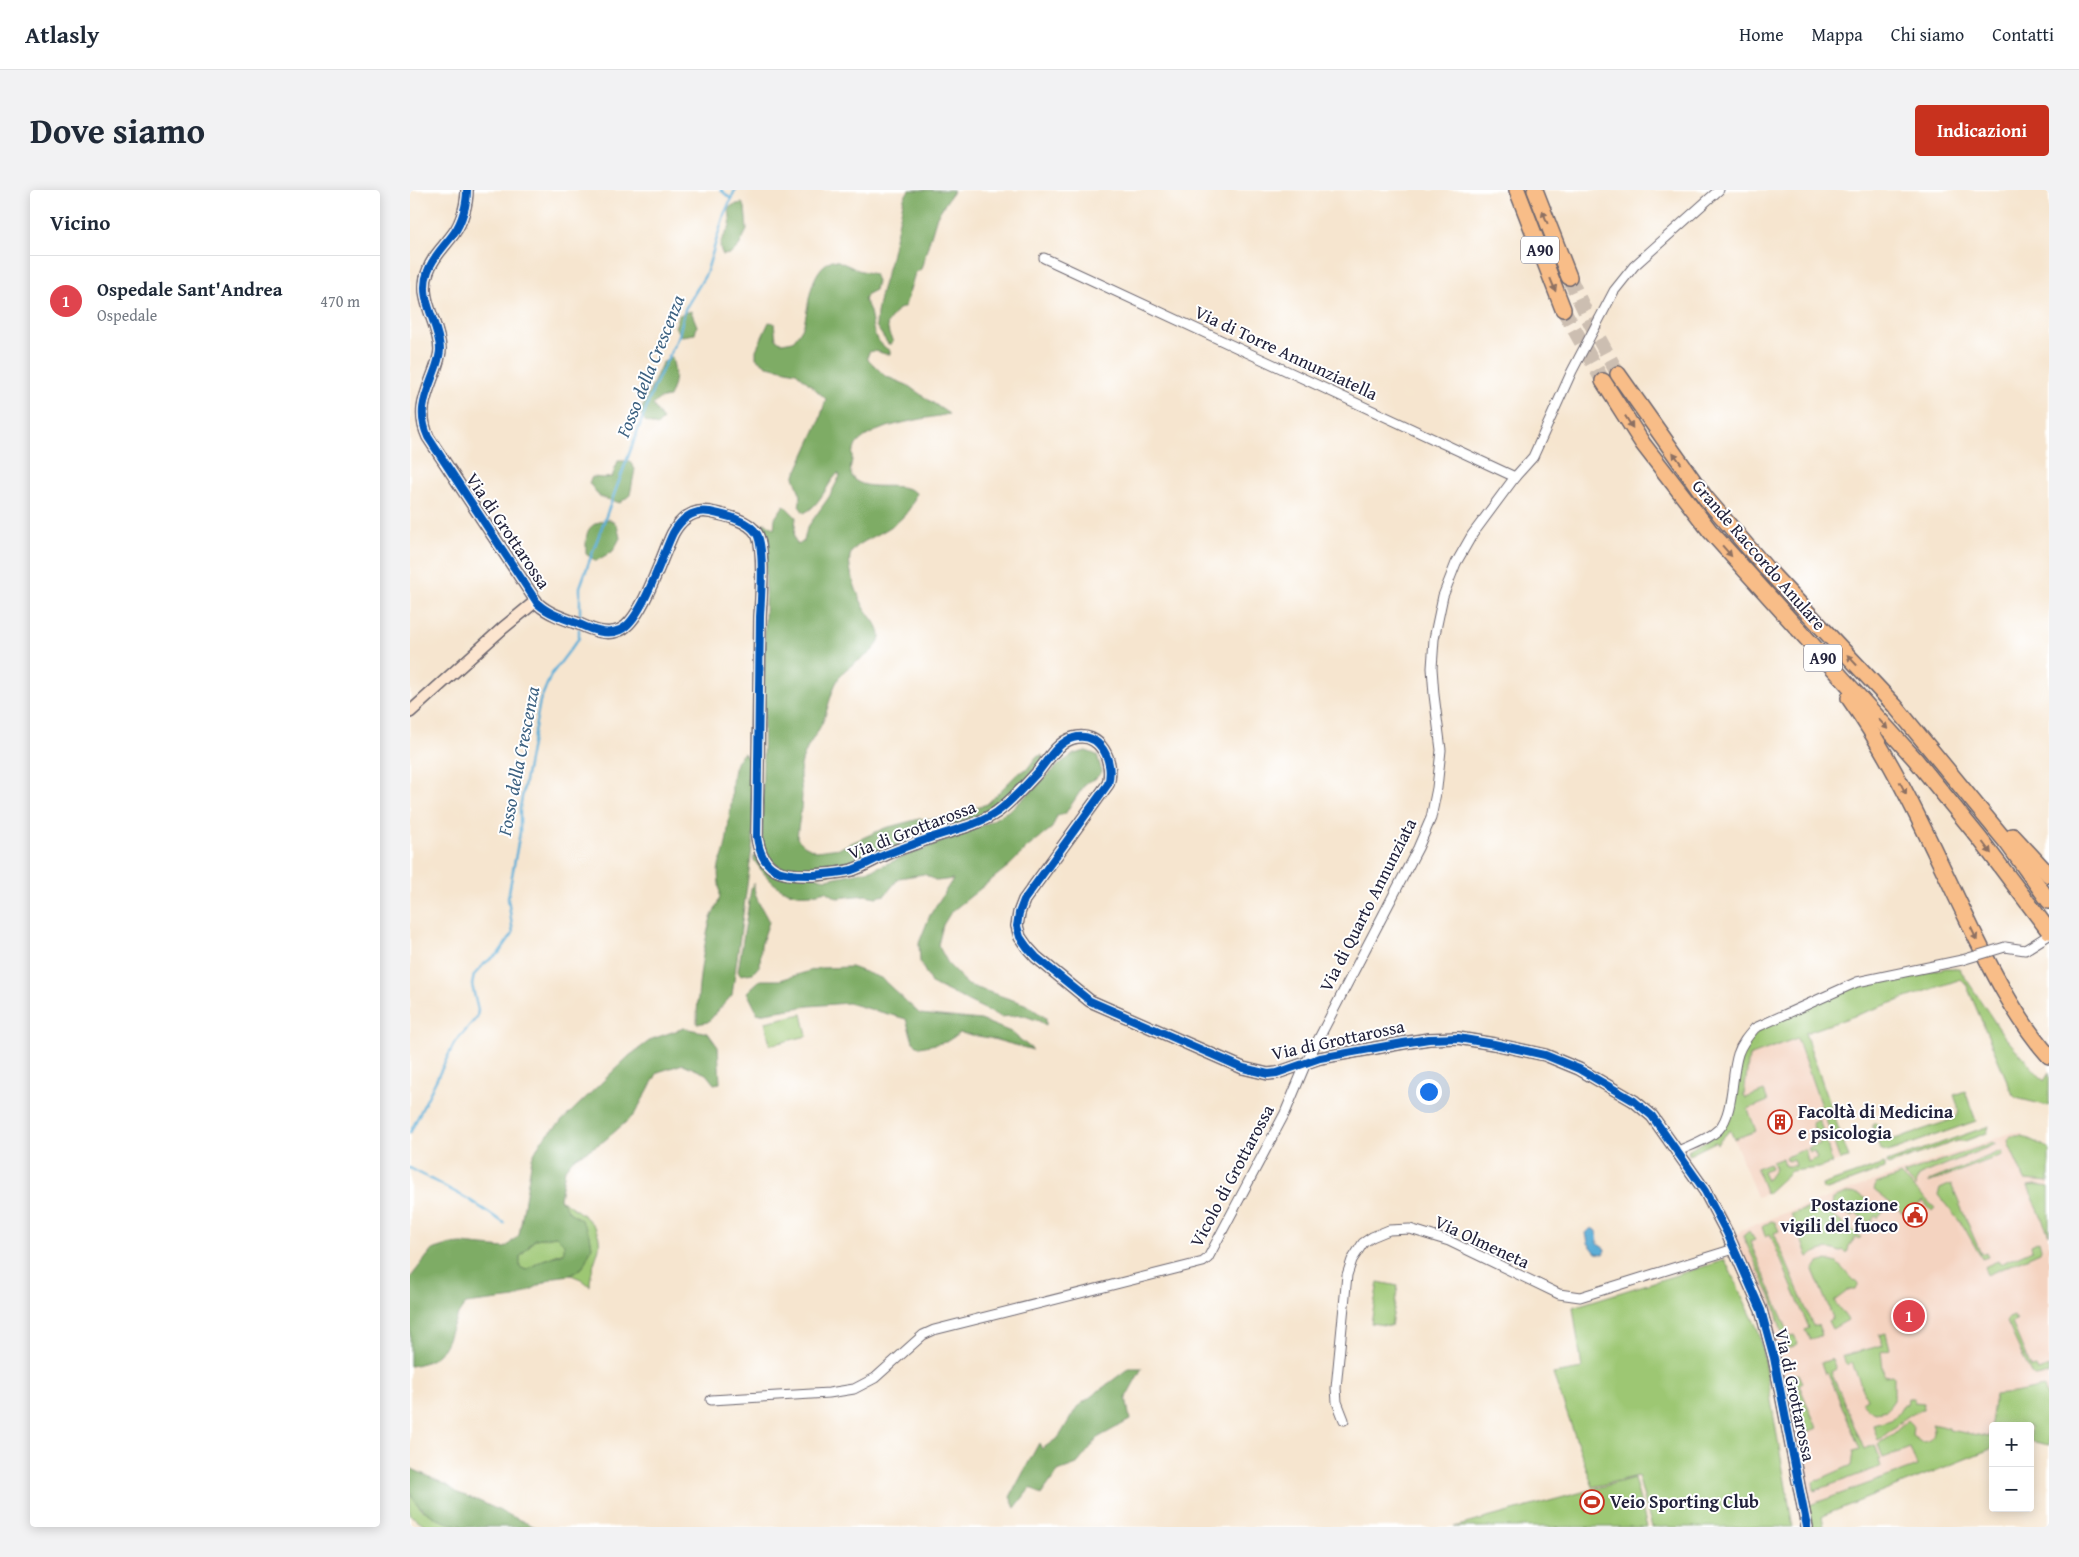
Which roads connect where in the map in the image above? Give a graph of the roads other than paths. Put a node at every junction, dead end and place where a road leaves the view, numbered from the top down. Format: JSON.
{"nodes":[{"id":1,"x":467,"y":190,"type":"edge"},
{"id":2,"x":1517,"y":190,"type":"edge"},
{"id":3,"x":1535,"y":190,"type":"edge"},
{"id":4,"x":1719,"y":190,"type":"edge"},
{"id":5,"x":1044,"y":258,"type":"dead end"},
{"id":6,"x":1569,"y":277,"type":"tunnel mouth"},
{"id":7,"x":1563,"y":309,"type":"tunnel mouth"},
{"id":8,"x":1618,"y":374,"type":"tunnel mouth"},
{"id":9,"x":1603,"y":381,"type":"tunnel mouth"},
{"id":10,"x":1515,"y":477,"type":"junction"},
{"id":11,"x":536,"y":601,"type":"junction"},
{"id":12,"x":1811,"y":644,"type":"junction"},
{"id":13,"x":1895,"y":706,"type":"junction"},
{"id":14,"x":410,"y":712,"type":"edge"},
{"id":15,"x":2049,"y":875,"type":"edge"},
{"id":16,"x":2049,"y":901,"type":"edge"},
{"id":17,"x":2049,"y":931,"type":"edge"},
{"id":18,"x":2049,"y":935,"type":"edge"},
{"id":19,"x":2016,"y":1008,"type":"junction"},
{"id":20,"x":2049,"y":1047,"type":"edge"},
{"id":21,"x":2049,"y":1056,"type":"edge"},
{"id":22,"x":1306,"y":1063,"type":"junction"},
{"id":23,"x":1678,"y":1151,"type":"junction"},
{"id":24,"x":1734,"y":1249,"type":"junction"},
{"id":25,"x":711,"y":1400,"type":"dead end"},
{"id":26,"x":1344,"y":1420,"type":"dead end"},
{"id":27,"x":1806,"y":1527,"type":"edge"}],
"edges":[{"from":1,"to":11,"type":"street","name":"Via di Grottarossa"},
{"from":2,"to":7,"type":"highway","number":"A90","one_way":true},
{"from":6,"to":3,"type":"highway","number":"A90","one_way":true},
{"from":4,"to":10,"type":"street","name":"Via di Quarto Annunziata"},
{"from":5,"to":10,"type":"street","name":"Via di Torre Annunziatella"},
{"from":13,"to":8,"type":"highway","name":"Grande Raccordo Anulare","number":"A90","one_way":true},
{"from":9,"to":12,"type":"highway","name":"Grande Raccordo Anulare","number":"A90","one_way":true},
{"from":10,"to":22,"type":"street","name":"Via di Quarto Annunziata"},
{"from":11,"to":14,"type":"street"},
{"from":11,"to":22,"type":"street","name":"Via di Grottarossa"},
{"from":12,"to":17,"type":"highway","name":"Grande Raccordo Anulare","number":"A90","one_way":true},
{"from":12,"to":19,"type":"highway","one_way":true},
{"from":13,"to":15,"type":"highway"},
{"from":13,"to":16,"type":"highway","name":"Grande Raccordo Anulare","number":"A90"},
{"from":18,"to":23,"type":"street","bridge":true},
{"from":19,"to":20,"type":"highway"},
{"from":19,"to":21,"type":"highway"},
{"from":22,"to":23,"type":"street","name":"Via di Grottarossa"},
{"from":22,"to":25,"type":"street","name":"Vicolo di Grottarossa"},
{"from":23,"to":24,"type":"street","name":"Via di Grottarossa"},
{"from":24,"to":26,"type":"street","name":"Via Olmeneta"},
{"from":24,"to":27,"type":"street","name":"Via di Grottarossa"}]}
